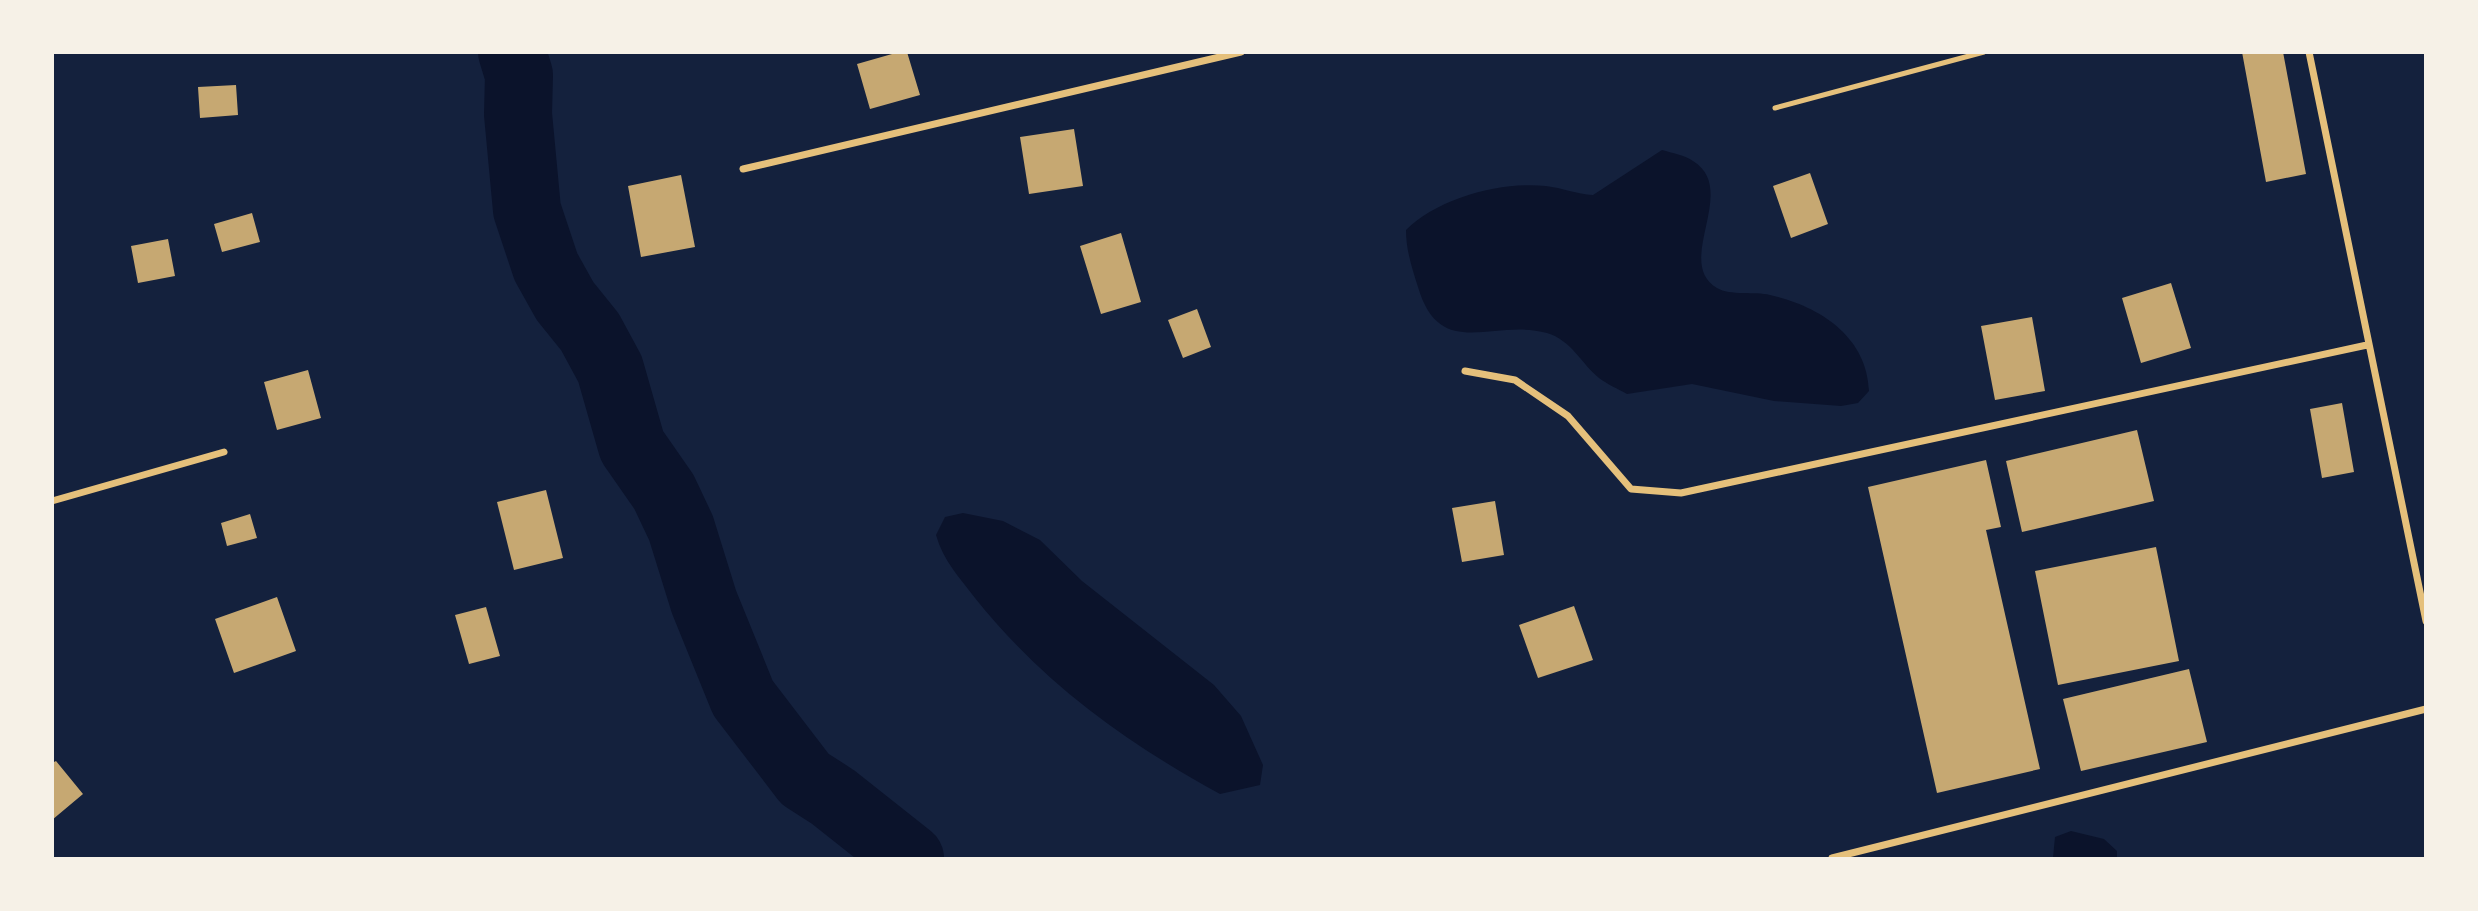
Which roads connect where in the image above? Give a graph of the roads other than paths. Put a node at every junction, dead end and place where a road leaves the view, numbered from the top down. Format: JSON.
{"nodes":[{"id":1,"x":1241,"y":52,"type":"edge"},
{"id":2,"x":1984,"y":52,"type":"edge"},
{"id":3,"x":2309,"y":52,"type":"edge"},
{"id":4,"x":1775,"y":108,"type":"dead end"},
{"id":5,"x":743,"y":169,"type":"dead end"},
{"id":6,"x":2367,"y":345,"type":"junction"},
{"id":7,"x":1465,"y":371,"type":"dead end"},
{"id":8,"x":224,"y":452,"type":"dead end"},
{"id":9,"x":52,"y":500,"type":"edge"},
{"id":10,"x":2426,"y":621,"type":"edge"},
{"id":11,"x":2426,"y":709,"type":"edge"},
{"id":12,"x":1832,"y":859,"type":"edge"}],
"edges":[{"from":1,"to":5,"type":"street"},
{"from":2,"to":4,"type":"lane"},
{"from":3,"to":6,"type":"street"},
{"from":6,"to":7,"type":"street"},
{"from":6,"to":10,"type":"street"},
{"from":8,"to":9,"type":"street"},
{"from":11,"to":12,"type":"street"}]}
